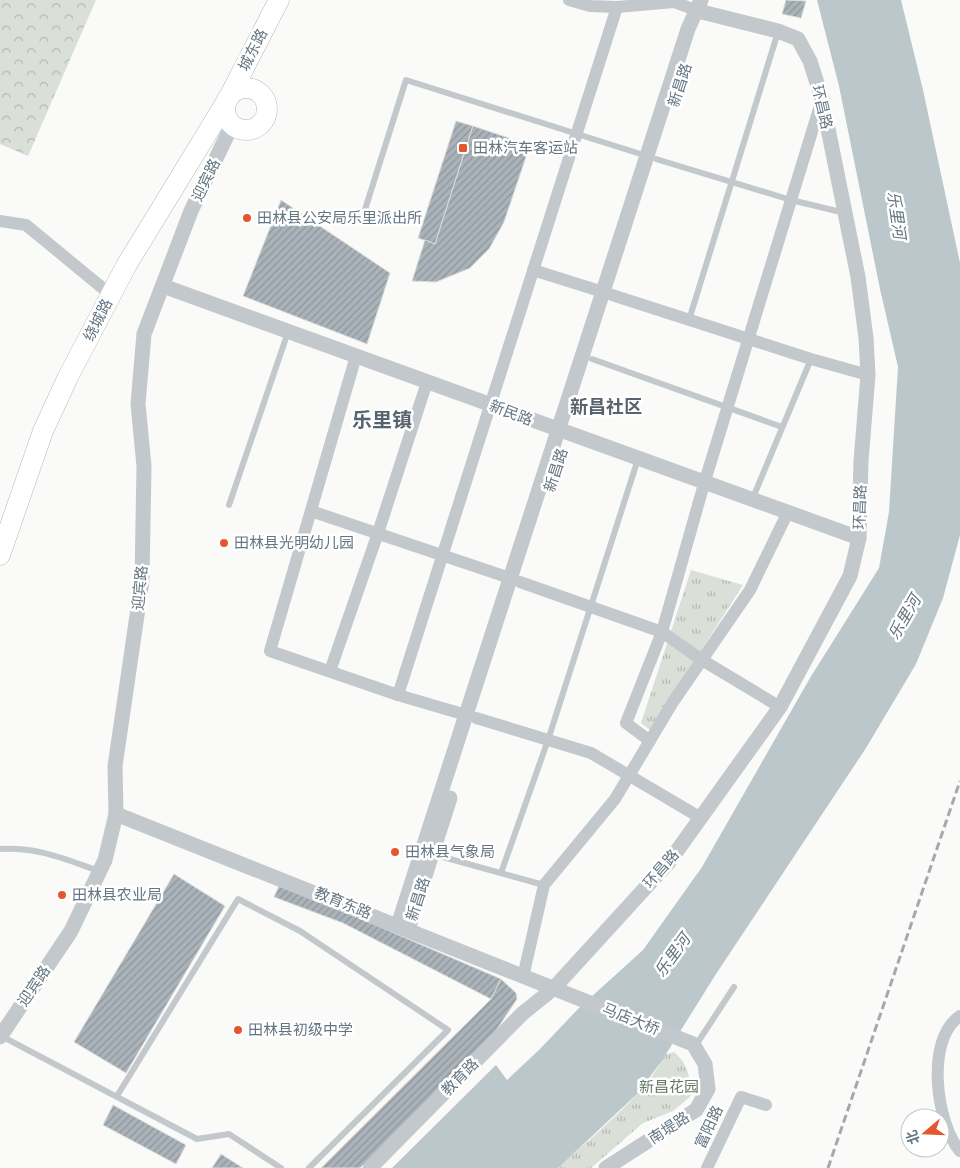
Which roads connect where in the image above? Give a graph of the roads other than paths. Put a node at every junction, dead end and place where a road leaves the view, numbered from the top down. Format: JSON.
{"nodes":[{"id":1,"x":279,"y":0,"type":"edge"},
{"id":2,"x":569,"y":0,"type":"edge"},
{"id":3,"x":699,"y":5,"type":"edge"},
{"id":4,"x":617,"y":7,"type":"junction"},
{"id":5,"x":778,"y":31,"type":"junction"},
{"id":6,"x":228,"y":99,"type":"junction"},
{"id":7,"x":822,"y":99,"type":"junction"},
{"id":8,"x":232,"y":125,"type":"junction"},
{"id":9,"x":576,"y":135,"type":"junction"},
{"id":10,"x":652,"y":158,"type":"junction"},
{"id":11,"x":732,"y":182,"type":"junction"},
{"id":12,"x":791,"y":200,"type":"junction"},
{"id":13,"x":846,"y":214,"type":"junction"},
{"id":14,"x":362,"y":219,"type":"dead end"},
{"id":15,"x":0,"y":221,"type":"edge"},
{"id":16,"x":533,"y":270,"type":"junction"},
{"id":17,"x":163,"y":286,"type":"junction"},
{"id":18,"x":608,"y":294,"type":"junction"},
{"id":19,"x":111,"y":295,"type":"junction"},
{"id":20,"x":689,"y":320,"type":"junction"},
{"id":21,"x":288,"y":332,"type":"junction"},
{"id":22,"x":748,"y":339,"type":"junction"},
{"id":23,"x":356,"y":356,"type":"junction"},
{"id":24,"x":592,"y":359,"type":"junction"},
{"id":25,"x":811,"y":359,"type":"junction"},
{"id":26,"x":868,"y":374,"type":"junction"},
{"id":27,"x":427,"y":382,"type":"junction"},
{"id":28,"x":490,"y":405,"type":"junction"},
{"id":29,"x":728,"y":407,"type":"junction"},
{"id":30,"x":782,"y":427,"type":"junction"},
{"id":31,"x":563,"y":432,"type":"junction"},
{"id":32,"x":638,"y":460,"type":"junction"},
{"id":33,"x":704,"y":484,"type":"junction"},
{"id":34,"x":752,"y":501,"type":"junction"},
{"id":35,"x":229,"y":505,"type":"dead end"},
{"id":36,"x":310,"y":511,"type":"junction"},
{"id":37,"x":787,"y":514,"type":"junction"},
{"id":38,"x":378,"y":533,"type":"junction"},
{"id":39,"x":859,"y":538,"type":"junction"},
{"id":40,"x":443,"y":555,"type":"junction"},
{"id":41,"x":0,"y":556,"type":"edge"},
{"id":42,"x":515,"y":580,"type":"junction"},
{"id":43,"x":592,"y":607,"type":"junction"},
{"id":44,"x":662,"y":632,"type":"junction"},
{"id":45,"x":702,"y":660,"type":"junction"},
{"id":46,"x":330,"y":672,"type":"junction"},
{"id":47,"x":398,"y":695,"type":"junction"},
{"id":48,"x":780,"y":707,"type":"junction"},
{"id":49,"x":471,"y":716,"type":"junction"},
{"id":50,"x":548,"y":740,"type":"junction"},
{"id":51,"x":650,"y":741,"type":"junction"},
{"id":52,"x":629,"y":775,"type":"junction"},
{"id":53,"x":116,"y":814,"type":"junction"},
{"id":54,"x":700,"y":818,"type":"junction"},
{"id":55,"x":0,"y":850,"type":"edge"},
{"id":56,"x":432,"y":854,"type":"junction"},
{"id":57,"x":100,"y":872,"type":"junction"},
{"id":58,"x":501,"y":873,"type":"junction"},
{"id":59,"x":544,"y":885,"type":"junction"},
{"id":60,"x":403,"y":927,"type":"junction"},
{"id":61,"x":523,"y":977,"type":"junction"},
{"id":62,"x":734,"y":988,"type":"dead end"},
{"id":63,"x":553,"y":989,"type":"junction"},
{"id":64,"x":568,"y":994,"type":"joint"},
{"id":65,"x":960,"y":1016,"type":"edge"},
{"id":66,"x":0,"y":1036,"type":"edge"},
{"id":67,"x":694,"y":1045,"type":"junction"},
{"id":68,"x":117,"y":1096,"type":"junction"},
{"id":69,"x":766,"y":1105,"type":"dead end"},
{"id":70,"x":960,"y":1150,"type":"edge"},
{"id":71,"x":281,"y":1168,"type":"edge"},
{"id":72,"x":310,"y":1168,"type":"edge"},
{"id":73,"x":370,"y":1168,"type":"edge"},
{"id":74,"x":606,"y":1168,"type":"edge"},
{"id":75,"x":707,"y":1168,"type":"edge"}],
"edges":[{"from":1,"to":6,"type":"highway","name":"城东路"},
{"from":2,"to":4,"type":"street"},
{"from":3,"to":4,"type":"street"},
{"from":3,"to":5,"type":"street","name":"环昌路"},
{"from":3,"to":10,"type":"street","name":"新昌路"},
{"from":4,"to":9,"type":"street"},
{"from":5,"to":7,"type":"street","name":"环昌路"},
{"from":5,"to":11,"type":"lane"},
{"from":6,"to":8,"type":"highway"},
{"from":6,"to":8,"type":"highway"},
{"from":6,"to":19,"type":"highway","name":"绕城路"},
{"from":7,"to":12,"type":"street"},
{"from":7,"to":13,"type":"street","name":"环昌路"},
{"from":8,"to":17,"type":"street","name":"迎宾路"},
{"from":9,"to":10,"type":"lane"},
{"from":9,"to":14,"type":"lane"},
{"from":9,"to":16,"type":"street"},
{"from":10,"to":11,"type":"lane"},
{"from":10,"to":18,"type":"street","name":"新昌路"},
{"from":11,"to":12,"type":"lane"},
{"from":11,"to":20,"type":"lane"},
{"from":12,"to":13,"type":"lane"},
{"from":12,"to":22,"type":"street"},
{"from":13,"to":26,"type":"street","name":"环昌路"},
{"from":15,"to":19,"type":"street"},
{"from":16,"to":18,"type":"street"},
{"from":16,"to":28,"type":"street"},
{"from":17,"to":21,"type":"street","name":"新民路"},
{"from":17,"to":53,"type":"street","name":"迎宾路"},
{"from":18,"to":20,"type":"street"},
{"from":18,"to":24,"type":"street","name":"新昌路"},
{"from":18,"to":31,"type":"street","name":"新昌路"},
{"from":19,"to":41,"type":"highway","name":"绕城路"},
{"from":20,"to":22,"type":"street"},
{"from":21,"to":23,"type":"street","name":"新民路"},
{"from":21,"to":35,"type":"lane"},
{"from":22,"to":25,"type":"street"},
{"from":22,"to":29,"type":"street"},
{"from":23,"to":27,"type":"street","name":"新民路"},
{"from":23,"to":36,"type":"street"},
{"from":24,"to":29,"type":"lane"},
{"from":24,"to":31,"type":"street","name":"新昌路"},
{"from":25,"to":26,"type":"street"},
{"from":25,"to":30,"type":"lane"},
{"from":26,"to":39,"type":"street","name":"环昌路"},
{"from":27,"to":28,"type":"street","name":"新民路"},
{"from":27,"to":38,"type":"street"},
{"from":28,"to":31,"type":"street","name":"新民路"},
{"from":28,"to":40,"type":"street"},
{"from":29,"to":30,"type":"lane"},
{"from":29,"to":33,"type":"street"},
{"from":30,"to":34,"type":"lane"},
{"from":31,"to":32,"type":"street","name":"新民路"},
{"from":31,"to":42,"type":"street","name":"新昌路"},
{"from":32,"to":33,"type":"street","name":"新民路"},
{"from":32,"to":43,"type":"lane"},
{"from":33,"to":34,"type":"street","name":"新民路"},
{"from":33,"to":44,"type":"street"},
{"from":34,"to":37,"type":"street","name":"新民路"},
{"from":36,"to":38,"type":"street"},
{"from":36,"to":46,"type":"street"},
{"from":37,"to":39,"type":"street","name":"新民路"},
{"from":37,"to":45,"type":"street"},
{"from":38,"to":40,"type":"street"},
{"from":38,"to":46,"type":"street"},
{"from":39,"to":48,"type":"street","name":"环昌路"},
{"from":40,"to":42,"type":"street"},
{"from":40,"to":47,"type":"street"},
{"from":42,"to":43,"type":"street"},
{"from":42,"to":49,"type":"street","name":"新昌路"},
{"from":43,"to":44,"type":"street"},
{"from":43,"to":50,"type":"lane"},
{"from":44,"to":45,"type":"street"},
{"from":44,"to":51,"type":"street"},
{"from":45,"to":48,"type":"street"},
{"from":45,"to":51,"type":"street"},
{"from":46,"to":47,"type":"street"},
{"from":47,"to":49,"type":"street"},
{"from":48,"to":54,"type":"street","name":"环昌路"},
{"from":49,"to":50,"type":"street"},
{"from":49,"to":56,"type":"street","name":"新昌路"},
{"from":49,"to":60,"type":"street","name":"新昌路"},
{"from":50,"to":52,"type":"street"},
{"from":50,"to":58,"type":"lane"},
{"from":51,"to":52,"type":"street"},
{"from":52,"to":54,"type":"street"},
{"from":52,"to":59,"type":"street"},
{"from":53,"to":57,"type":"street","name":"迎宾路"},
{"from":53,"to":60,"type":"street","name":"教育东路"},
{"from":54,"to":63,"type":"street","name":"环昌路"},
{"from":55,"to":57,"type":"lane"},
{"from":56,"to":58,"type":"lane"},
{"from":56,"to":60,"type":"street","name":"新昌路"},
{"from":57,"to":66,"type":"street","name":"迎宾路"},
{"from":58,"to":59,"type":"lane"},
{"from":59,"to":61,"type":"street"},
{"from":60,"to":61,"type":"street","name":"教育东路"},
{"from":61,"to":63,"type":"street","name":"教育东路"},
{"from":62,"to":67,"type":"lane"},
{"from":63,"to":64,"type":"street","name":"教育东路"},
{"from":63,"to":73,"type":"street","name":"教育路"},
{"from":64,"to":67,"type":"street","name":"马店大桥"},
{"from":65,"to":70,"type":"street"},
{"from":66,"to":68,"type":"lane"},
{"from":67,"to":74,"type":"street","name":"南堤路"},
{"from":68,"to":71,"type":"lane"},
{"from":68,"to":72,"type":"lane"},
{"from":69,"to":75,"type":"street","name":"富阳路"}]}
